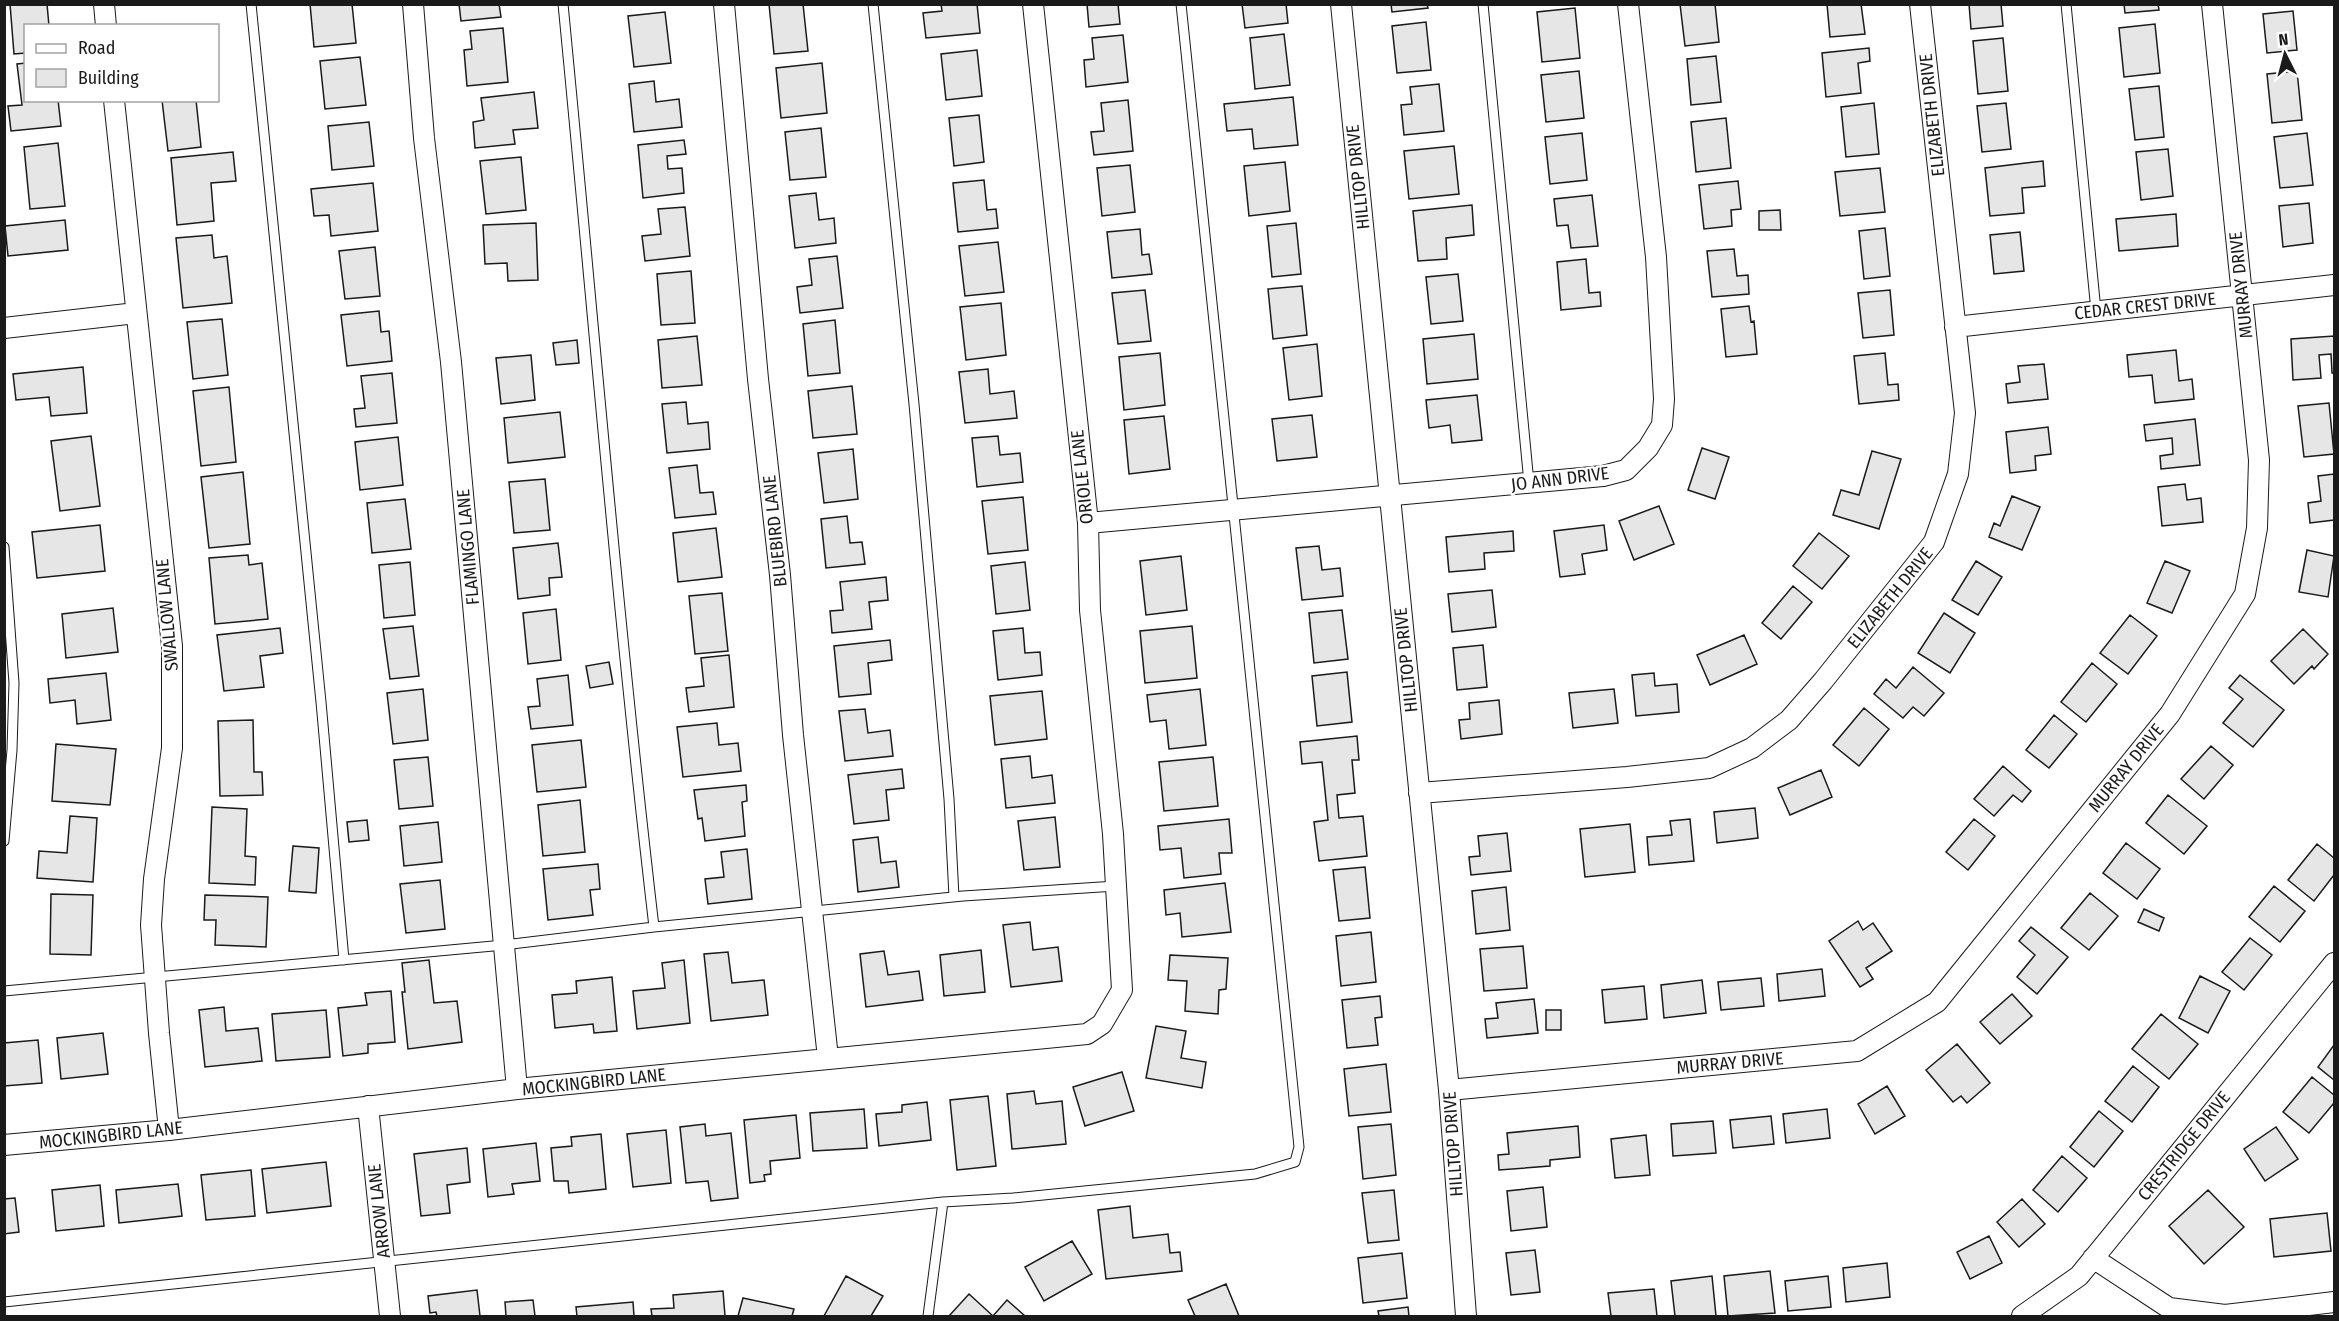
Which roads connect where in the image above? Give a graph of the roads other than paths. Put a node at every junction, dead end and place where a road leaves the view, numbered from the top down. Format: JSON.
{"nodes":[{"id":1,"x":104,"y":4,"type":"edge"},
{"id":2,"x":251,"y":4,"type":"edge"},
{"id":3,"x":413,"y":4,"type":"edge"},
{"id":4,"x":563,"y":4,"type":"edge"},
{"id":5,"x":724,"y":4,"type":"edge"},
{"id":6,"x":873,"y":4,"type":"edge"},
{"id":7,"x":1033,"y":4,"type":"edge"},
{"id":8,"x":1181,"y":4,"type":"edge"},
{"id":9,"x":1341,"y":4,"type":"edge"},
{"id":10,"x":1483,"y":4,"type":"edge"},
{"id":11,"x":1628,"y":4,"type":"edge"},
{"id":12,"x":1920,"y":4,"type":"edge"},
{"id":13,"x":2066,"y":4,"type":"edge"},
{"id":14,"x":2212,"y":4,"type":"edge"},
{"id":15,"x":106,"y":24,"type":"edge"},
{"id":16,"x":114,"y":102,"type":"edge"},
{"id":17,"x":2334,"y":285,"type":"edge"},
{"id":18,"x":2242,"y":295,"type":"junction"},
{"id":19,"x":2096,"y":311,"type":"junction"},
{"id":20,"x":136,"y":313,"type":"junction"},
{"id":21,"x":1955,"y":327,"type":"junction"},
{"id":22,"x":4,"y":328,"type":"edge"},
{"id":23,"x":1529,"y":483,"type":"junction"},
{"id":24,"x":1389,"y":497,"type":"junction"},
{"id":25,"x":1232,"y":511,"type":"junction"},
{"id":26,"x":1088,"y":524,"type":"junction"},
{"id":27,"x":4,"y":547,"type":"edge"},
{"id":28,"x":1419,"y":793,"type":"junction"},
{"id":29,"x":4,"y":841,"type":"edge"},
{"id":30,"x":1117,"y":886,"type":"junction"},
{"id":31,"x":954,"y":897,"type":"junction"},
{"id":32,"x":812,"y":912,"type":"junction"},
{"id":33,"x":654,"y":927,"type":"junction"},
{"id":34,"x":504,"y":945,"type":"junction"},
{"id":35,"x":1122,"y":950,"type":"joint"},
{"id":36,"x":344,"y":960,"type":"junction"},
{"id":37,"x":2334,"y":963,"type":"edge"},
{"id":38,"x":155,"y":978,"type":"junction"},
{"id":39,"x":4,"y":991,"type":"edge"},
{"id":40,"x":828,"y":1058,"type":"junction"},
{"id":41,"x":517,"y":1089,"type":"junction"},
{"id":42,"x":1449,"y":1090,"type":"junction"},
{"id":43,"x":368,"y":1106,"type":"junction"},
{"id":44,"x":169,"y":1130,"type":"junction"},
{"id":45,"x":4,"y":1145,"type":"edge"},
{"id":46,"x":943,"y":1202,"type":"junction"},
{"id":47,"x":2093,"y":1258,"type":"junction"},
{"id":48,"x":384,"y":1261,"type":"junction"},
{"id":49,"x":4,"y":1302,"type":"edge"},
{"id":50,"x":2334,"y":1302,"type":"edge"},
{"id":51,"x":390,"y":1317,"type":"edge"},
{"id":52,"x":928,"y":1317,"type":"edge"},
{"id":53,"x":1466,"y":1317,"type":"edge"},
{"id":54,"x":2022,"y":1317,"type":"edge"}],
"edges":[{"from":1,"to":15,"type":"street"},
{"from":2,"to":36,"type":"lane"},
{"from":3,"to":34,"type":"street","name":"FLAMINGO LANE"},
{"from":4,"to":33,"type":"lane"},
{"from":5,"to":32,"type":"street","name":"BLUEBIRD LANE"},
{"from":6,"to":31,"type":"lane"},
{"from":7,"to":26,"type":"street","name":"ORIOLE LANE"},
{"from":8,"to":25,"type":"lane"},
{"from":9,"to":24,"type":"street","name":"HILLTOP DRIVE"},
{"from":10,"to":23,"type":"lane"},
{"from":11,"to":23,"type":"street","name":"JO ANN DRIVE"},
{"from":12,"to":21,"type":"street","name":"ELIZABETH DRIVE"},
{"from":13,"to":19,"type":"lane"},
{"from":14,"to":18,"type":"street","name":"MURRAY DRIVE"},
{"from":16,"to":20,"type":"street","name":"SWALLOW LANE"},
{"from":17,"to":18,"type":"street","name":"CEDAR CREST DRIVE"},
{"from":18,"to":19,"type":"street","name":"CEDAR CREST DRIVE"},
{"from":18,"to":42,"type":"street","name":"MURRAY DRIVE"},
{"from":19,"to":21,"type":"street","name":"CEDAR CREST DRIVE"},
{"from":20,"to":22,"type":"street"},
{"from":20,"to":38,"type":"street","name":"SWALLOW LANE"},
{"from":21,"to":28,"type":"street","name":"ELIZABETH DRIVE"},
{"from":23,"to":24,"type":"street","name":"JO ANN DRIVE"},
{"from":24,"to":25,"type":"street","name":"JO ANN DRIVE"},
{"from":24,"to":28,"type":"street","name":"HILLTOP DRIVE"},
{"from":25,"to":26,"type":"street","name":"JO ANN DRIVE"},
{"from":25,"to":46,"type":"lane"},
{"from":26,"to":30,"type":"street","name":"ORIOLE LANE"},
{"from":27,"to":29,"type":"lane"},
{"from":28,"to":42,"type":"street","name":"HILLTOP DRIVE"},
{"from":30,"to":31,"type":"lane"},
{"from":30,"to":35,"type":"street","name":"ORIOLE LANE"},
{"from":31,"to":32,"type":"lane"},
{"from":32,"to":33,"type":"lane"},
{"from":32,"to":40,"type":"street","name":"BLUEBIRD LANE"},
{"from":33,"to":34,"type":"lane"},
{"from":34,"to":36,"type":"lane"},
{"from":34,"to":41,"type":"street","name":"FLAMINGO LANE"},
{"from":35,"to":40,"type":"street","name":"MOCKINGBIRD LANE"},
{"from":36,"to":38,"type":"lane"},
{"from":37,"to":47,"type":"street","name":"CRESTRIDGE DRIVE"},
{"from":38,"to":39,"type":"lane"},
{"from":38,"to":44,"type":"street","name":"SWALLOW LANE"},
{"from":40,"to":41,"type":"street","name":"MOCKINGBIRD LANE"},
{"from":41,"to":43,"type":"street","name":"MOCKINGBIRD LANE"},
{"from":42,"to":53,"type":"street","name":"HILLTOP DRIVE"},
{"from":43,"to":44,"type":"street","name":"MOCKINGBIRD LANE"},
{"from":43,"to":48,"type":"street","name":"ARROW LANE"},
{"from":44,"to":45,"type":"street","name":"MOCKINGBIRD LANE"},
{"from":46,"to":48,"type":"lane"},
{"from":46,"to":52,"type":"lane"},
{"from":47,"to":50,"type":"street"},
{"from":47,"to":54,"type":"street","name":"CRESTRIDGE DRIVE"},
{"from":48,"to":49,"type":"lane"},
{"from":48,"to":51,"type":"street","name":"ARROW LANE"}]}
